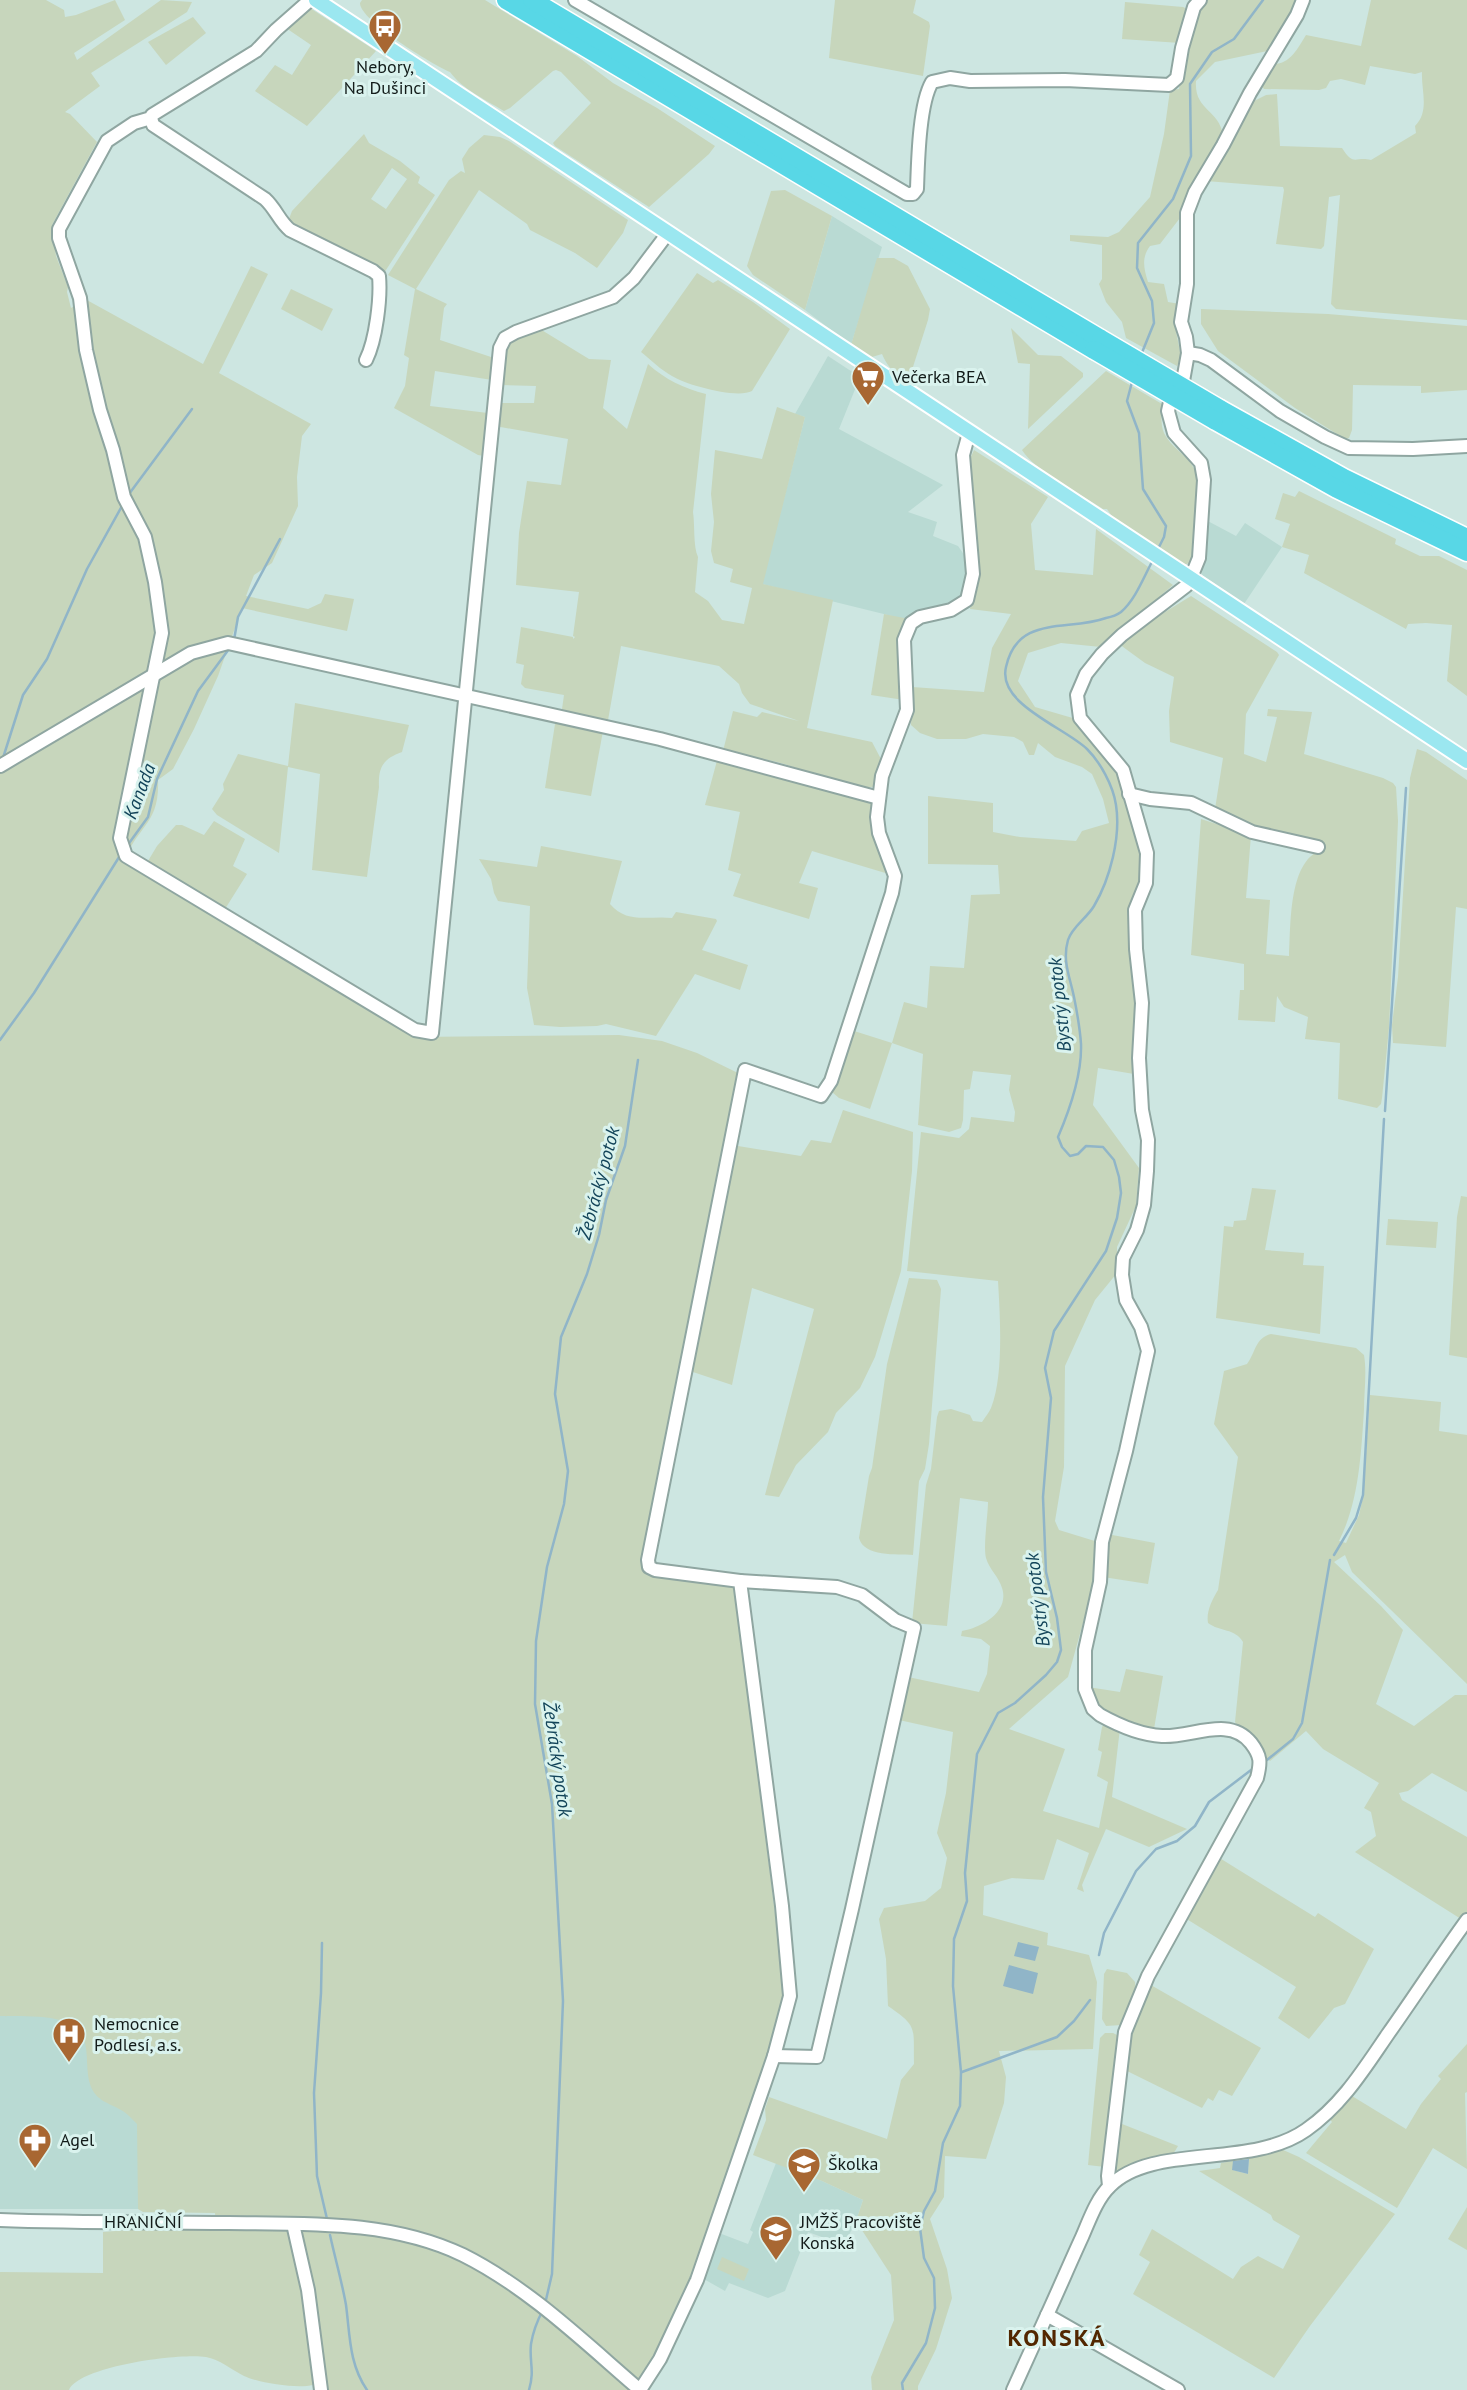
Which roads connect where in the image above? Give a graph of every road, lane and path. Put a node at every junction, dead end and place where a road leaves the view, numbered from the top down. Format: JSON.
{"nodes":[{"id":1,"x":310,"y":0,"type":"edge"},
{"id":2,"x":316,"y":0,"type":"edge"},
{"id":3,"x":506,"y":0,"type":"edge"},
{"id":4,"x":532,"y":0,"type":"edge"},
{"id":5,"x":575,"y":0,"type":"edge"},
{"id":6,"x":1200,"y":0,"type":"edge"},
{"id":7,"x":1303,"y":0,"type":"edge"},
{"id":8,"x":151,"y":118,"type":"junction"},
{"id":9,"x":668,"y":233,"type":"junction"},
{"id":10,"x":1098,"y":344,"type":"junction"},
{"id":11,"x":1188,"y":353,"type":"junction"},
{"id":12,"x":366,"y":360,"type":"dead end"},
{"id":13,"x":1217,"y":415,"type":"junction"},
{"id":14,"x":969,"y":433,"type":"junction"},
{"id":15,"x":1467,"y":446,"type":"edge"},
{"id":16,"x":1467,"y":538,"type":"edge"},
{"id":17,"x":1467,"y":552,"type":"edge"},
{"id":18,"x":1190,"y":580,"type":"junction"},
{"id":19,"x":152,"y":675,"type":"junction"},
{"id":20,"x":465,"y":697,"type":"junction"},
{"id":21,"x":1467,"y":761,"type":"edge"},
{"id":22,"x":0,"y":766,"type":"edge"},
{"id":23,"x":1129,"y":794,"type":"junction"},
{"id":24,"x":879,"y":798,"type":"junction"},
{"id":25,"x":1318,"y":847,"type":"dead end"},
{"id":26,"x":740,"y":1581,"type":"junction"},
{"id":27,"x":1467,"y":1920,"type":"edge"},
{"id":28,"x":774,"y":2056,"type":"junction"},
{"id":29,"x":1109,"y":2186,"type":"junction"},
{"id":30,"x":0,"y":2220,"type":"edge"},
{"id":31,"x":290,"y":2224,"type":"junction"},
{"id":32,"x":1047,"y":2315,"type":"junction"},
{"id":33,"x":321,"y":2390,"type":"edge"},
{"id":34,"x":640,"y":2390,"type":"edge"},
{"id":35,"x":1013,"y":2390,"type":"edge"},
{"id":36,"x":1178,"y":2390,"type":"edge"}],
"edges":[{"from":1,"to":8,"type":"street"},
{"from":2,"to":9,"type":"main road"},
{"from":3,"to":10,"type":"highway"},
{"from":4,"to":10,"type":"highway"},
{"from":5,"to":6,"type":"street"},
{"from":7,"to":11,"type":"street"},
{"from":8,"to":12,"type":"street"},
{"from":8,"to":19,"type":"street"},
{"from":9,"to":14,"type":"main road"},
{"from":9,"to":20,"type":"street"},
{"from":10,"to":13,"type":"highway","bridge":true},
{"from":11,"to":15,"type":"street"},
{"from":11,"to":18,"type":"street"},
{"from":13,"to":16,"type":"highway"},
{"from":13,"to":17,"type":"highway"},
{"from":14,"to":18,"type":"main road"},
{"from":14,"to":24,"type":"street"},
{"from":18,"to":21,"type":"main road"},
{"from":18,"to":23,"type":"street"},
{"from":19,"to":20,"type":"street"},
{"from":19,"to":20,"type":"street"},
{"from":19,"to":22,"type":"street"},
{"from":20,"to":24,"type":"street"},
{"from":23,"to":25,"type":"street"},
{"from":23,"to":29,"type":"street"},
{"from":24,"to":26,"type":"street"},
{"from":26,"to":28,"type":"street"},
{"from":26,"to":28,"type":"street"},
{"from":27,"to":29,"type":"street"},
{"from":28,"to":34,"type":"street"},
{"from":29,"to":32,"type":"street"},
{"from":30,"to":31,"type":"street","name":"HRANIČNÍ"},
{"from":31,"to":33,"type":"street"},
{"from":31,"to":34,"type":"street","name":"HRANIČNÍ"},
{"from":32,"to":35,"type":"street"},
{"from":32,"to":36,"type":"street"}]}
